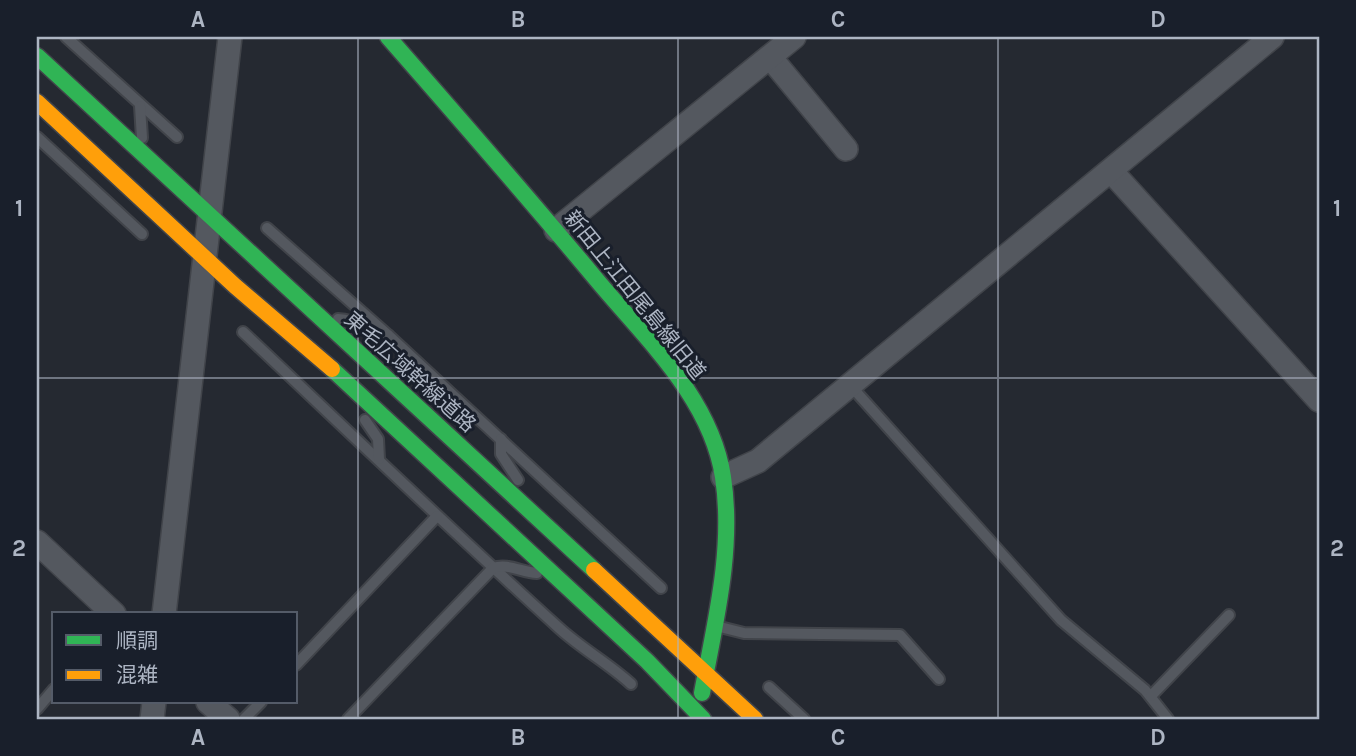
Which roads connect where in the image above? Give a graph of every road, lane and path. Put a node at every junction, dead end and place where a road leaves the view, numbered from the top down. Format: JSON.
{"nodes":[{"id":1,"x":66,"y":37,"type":"edge"},
{"id":2,"x":230,"y":37,"type":"edge"},
{"id":3,"x":388,"y":37,"type":"edge"},
{"id":4,"x":794,"y":37,"type":"edge"},
{"id":5,"x":1272,"y":37,"type":"edge"},
{"id":6,"x":37,"y":56,"type":"edge"},
{"id":7,"x":770,"y":57,"type":"junction"},
{"id":8,"x":37,"y":102,"type":"edge"},
{"id":9,"x":140,"y":106,"type":"junction"},
{"id":10,"x":37,"y":134,"type":"edge"},
{"id":11,"x":177,"y":137,"type":"dead end"},
{"id":12,"x":85,"y":148,"type":"junction"},
{"id":13,"x":846,"y":149,"type":"dead end"},
{"id":14,"x":142,"y":154,"type":"junction"},
{"id":15,"x":1111,"y":172,"type":"junction"},
{"id":16,"x":208,"y":214,"type":"junction"},
{"id":17,"x":267,"y":228,"type":"dead end"},
{"id":18,"x":556,"y":230,"type":"junction"},
{"id":19,"x":142,"y":234,"type":"dead end"},
{"id":20,"x":205,"y":258,"type":"junction"},
{"id":21,"x":321,"y":320,"type":"junction"},
{"id":22,"x":243,"y":332,"type":"dead end"},
{"id":23,"x":388,"y":335,"type":"junction"},
{"id":24,"x":850,"y":384,"type":"junction"},
{"id":25,"x":365,"y":397,"type":"junction"},
{"id":26,"x":1319,"y":400,"type":"edge"},
{"id":27,"x":501,"y":439,"type":"junction"},
{"id":28,"x":379,"y":459,"type":"junction"},
{"id":29,"x":723,"y":477,"type":"junction"},
{"id":30,"x":526,"y":507,"type":"junction"},
{"id":31,"x":437,"y":516,"type":"junction"},
{"id":32,"x":37,"y":542,"type":"edge"},
{"id":33,"x":493,"y":568,"type":"junction"},
{"id":34,"x":551,"y":574,"type":"junction"},
{"id":35,"x":661,"y":588,"type":"dead end"},
{"id":36,"x":112,"y":612,"type":"edge"},
{"id":37,"x":164,"y":612,"type":"edge"},
{"id":38,"x":1229,"y":615,"type":"dead end"},
{"id":39,"x":713,"y":625,"type":"junction"},
{"id":40,"x":298,"y":663,"type":"edge"},
{"id":41,"x":704,"y":670,"type":"junction"},
{"id":42,"x":939,"y":679,"type":"dead end"},
{"id":43,"x":631,"y":684,"type":"dead end"},
{"id":44,"x":769,"y":687,"type":"dead end"},
{"id":45,"x":52,"y":691,"type":"edge"},
{"id":46,"x":1151,"y":695,"type":"junction"},
{"id":47,"x":210,"y":704,"type":"edge"},
{"id":48,"x":259,"y":704,"type":"edge"},
{"id":49,"x":37,"y":709,"type":"edge"},
{"id":50,"x":701,"y":718,"type":"edge"},
{"id":51,"x":228,"y":719,"type":"edge"},
{"id":52,"x":244,"y":719,"type":"edge"},
{"id":53,"x":348,"y":719,"type":"edge"},
{"id":54,"x":755,"y":719,"type":"edge"},
{"id":55,"x":804,"y":719,"type":"edge"},
{"id":56,"x":1168,"y":719,"type":"edge"}],
"edges":[{"from":1,"to":9,"type":"lane"},
{"from":2,"to":16,"type":"street"},
{"from":3,"to":18,"type":"main road","name":"新田上江田尾島線旧道"},
{"from":4,"to":7,"type":"street"},
{"from":5,"to":15,"type":"street"},
{"from":6,"to":14,"type":"main road","name":"東毛広域幹線道路"},
{"from":7,"to":13,"type":"street"},
{"from":7,"to":18,"type":"street"},
{"from":8,"to":12,"type":"main road"},
{"from":9,"to":11,"type":"lane"},
{"from":9,"to":14,"type":"lane"},
{"from":10,"to":12,"type":"lane"},
{"from":10,"to":19,"type":"lane"},
{"from":12,"to":20,"type":"main road"},
{"from":14,"to":16,"type":"main road","name":"東毛広域幹線道路"},
{"from":15,"to":24,"type":"street"},
{"from":15,"to":26,"type":"street"},
{"from":16,"to":20,"type":"street"},
{"from":16,"to":21,"type":"main road","name":"東毛広域幹線道路"},
{"from":17,"to":23,"type":"lane"},
{"from":18,"to":29,"type":"main road","name":"新田上江田尾島線旧道"},
{"from":20,"to":25,"type":"main road"},
{"from":20,"to":37,"type":"street"},
{"from":21,"to":23,"type":"lane"},
{"from":21,"to":30,"type":"main road","name":"東毛広域幹線道路"},
{"from":22,"to":28,"type":"lane"},
{"from":23,"to":27,"type":"lane"},
{"from":24,"to":29,"type":"street"},
{"from":24,"to":46,"type":"lane"},
{"from":25,"to":28,"type":"lane"},
{"from":25,"to":34,"type":"main road"},
{"from":27,"to":30,"type":"lane"},
{"from":27,"to":35,"type":"lane"},
{"from":28,"to":31,"type":"lane"},
{"from":29,"to":39,"type":"main road","name":"新田上江田尾島線旧道"},
{"from":30,"to":41,"type":"main road","name":"東毛広域幹線道路"},
{"from":31,"to":33,"type":"lane"},
{"from":31,"to":40,"type":"lane"},
{"from":32,"to":36,"type":"street"},
{"from":33,"to":34,"type":"lane"},
{"from":33,"to":43,"type":"lane"},
{"from":33,"to":53,"type":"lane"},
{"from":34,"to":50,"type":"main road"},
{"from":38,"to":46,"type":"lane"},
{"from":39,"to":41,"type":"main road","name":"新田上江田尾島線旧道"},
{"from":39,"to":42,"type":"lane"},
{"from":41,"to":50,"type":"main road","name":"新田上江田尾島線旧道"},
{"from":41,"to":54,"type":"main road","name":"東毛広域幹線道路"},
{"from":44,"to":55,"type":"lane"},
{"from":45,"to":49,"type":"lane"},
{"from":46,"to":56,"type":"lane"},
{"from":47,"to":51,"type":"street"},
{"from":48,"to":52,"type":"lane"}]}
